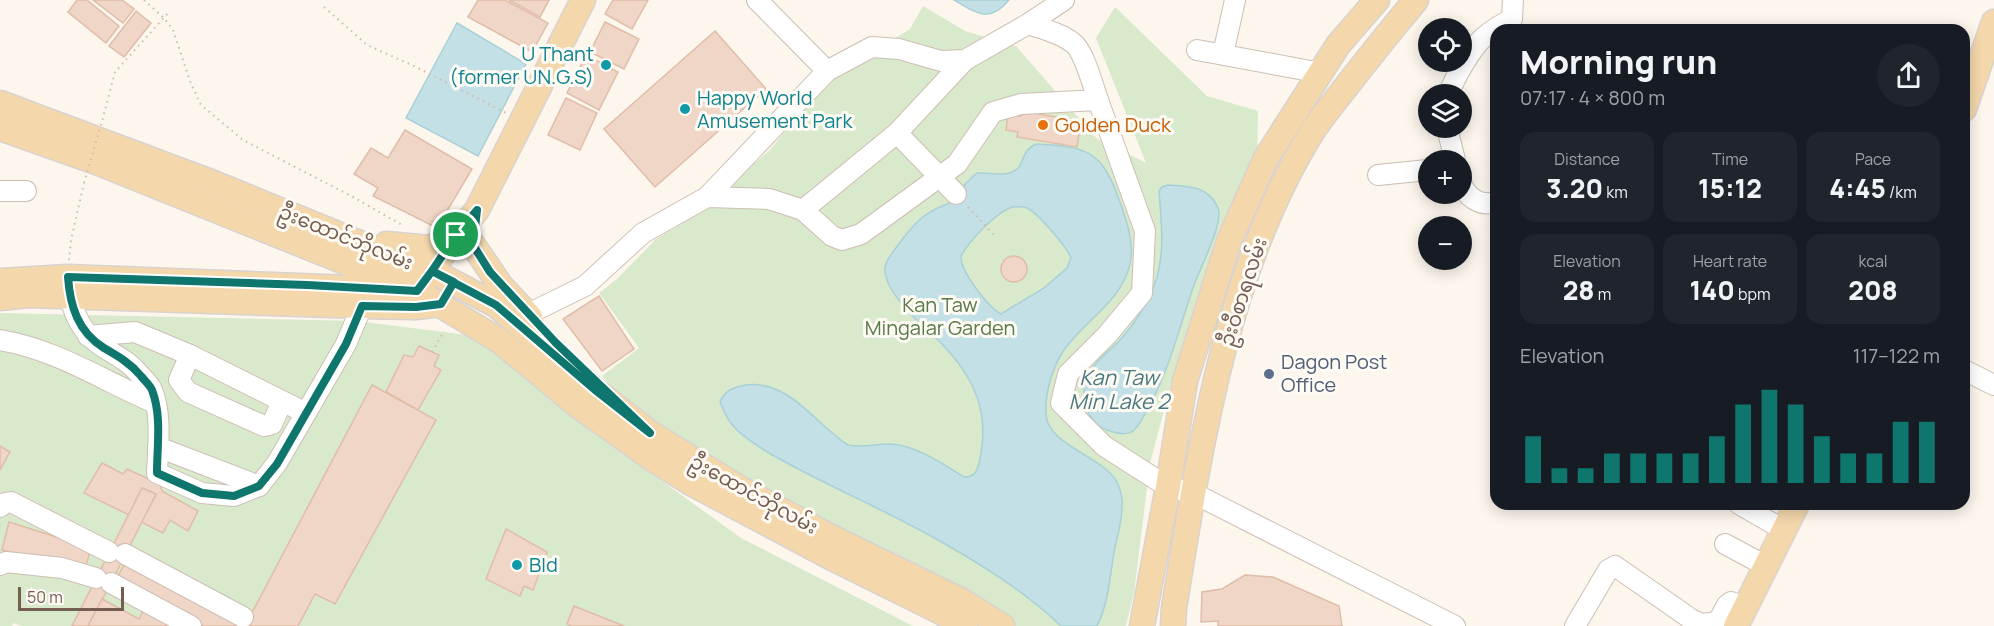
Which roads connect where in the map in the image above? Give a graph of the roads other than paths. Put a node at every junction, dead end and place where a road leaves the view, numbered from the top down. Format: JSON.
{"nodes":[{"id":1,"x":583,"y":0,"type":"edge"},
{"id":2,"x":757,"y":0,"type":"edge"},
{"id":3,"x":1235,"y":0,"type":"edge"},
{"id":4,"x":1377,"y":0,"type":"edge"},
{"id":5,"x":1416,"y":0,"type":"edge"},
{"id":6,"x":1514,"y":0,"type":"edge"},
{"id":7,"x":1053,"y":3,"type":"edge"},
{"id":8,"x":1994,"y":22,"type":"edge"},
{"id":9,"x":1028,"y":24,"type":"junction"},
{"id":10,"x":1501,"y":24,"type":"edge"},
{"id":11,"x":1490,"y":32,"type":"edge"},
{"id":12,"x":1197,"y":50,"type":"dead end"},
{"id":13,"x":1223,"y":54,"type":"junction"},
{"id":14,"x":965,"y":60,"type":"junction"},
{"id":15,"x":1325,"y":65,"type":"junction"},
{"id":16,"x":827,"y":71,"type":"junction"},
{"id":17,"x":1355,"y":76,"type":"junction"},
{"id":18,"x":1452,"y":84,"type":"edge"},
{"id":19,"x":1970,"y":92,"type":"edge"},
{"id":20,"x":1098,"y":100,"type":"junction"},
{"id":21,"x":0,"y":103,"type":"edge"},
{"id":22,"x":0,"y":128,"type":"edge"},
{"id":23,"x":897,"y":133,"type":"junction"},
{"id":24,"x":1418,"y":171,"type":"edge"},
{"id":25,"x":1378,"y":175,"type":"dead end"},
{"id":26,"x":940,"y":178,"type":"junction"},
{"id":27,"x":0,"y":191,"type":"edge"},
{"id":28,"x":26,"y":191,"type":"dead end"},
{"id":29,"x":956,"y":194,"type":"road end"},
{"id":30,"x":707,"y":197,"type":"junction"},
{"id":31,"x":1472,"y":198,"type":"edge"},
{"id":32,"x":1246,"y":202,"type":"junction"},
{"id":33,"x":1490,"y":203,"type":"edge"},
{"id":34,"x":804,"y":210,"type":"junction"},
{"id":35,"x":1271,"y":212,"type":"junction"},
{"id":36,"x":340,"y":235,"type":"junction"},
{"id":37,"x":464,"y":240,"type":"junction"},
{"id":38,"x":317,"y":249,"type":"junction"},
{"id":39,"x":432,"y":271,"type":"junction"},
{"id":40,"x":0,"y":280,"type":"edge"},
{"id":41,"x":454,"y":282,"type":"junction"},
{"id":42,"x":307,"y":285,"type":"junction"},
{"id":43,"x":68,"y":287,"type":"junction"},
{"id":44,"x":417,"y":291,"type":"junction"},
{"id":45,"x":0,"y":298,"type":"edge"},
{"id":46,"x":362,"y":306,"type":"junction"},
{"id":47,"x":444,"y":314,"type":"junction"},
{"id":48,"x":520,"y":316,"type":"junction"},
{"id":49,"x":88,"y":336,"type":"junction"},
{"id":50,"x":0,"y":340,"type":"edge"},
{"id":51,"x":190,"y":356,"type":"junction"},
{"id":52,"x":1970,"y":373,"type":"edge"},
{"id":53,"x":1994,"y":385,"type":"edge"},
{"id":54,"x":282,"y":402,"type":"junction"},
{"id":55,"x":154,"y":403,"type":"junction"},
{"id":56,"x":306,"y":413,"type":"junction"},
{"id":57,"x":158,"y":447,"type":"junction"},
{"id":58,"x":259,"y":486,"type":"junction"},
{"id":59,"x":1168,"y":487,"type":"junction"},
{"id":60,"x":1193,"y":493,"type":"junction"},
{"id":61,"x":0,"y":507,"type":"edge"},
{"id":62,"x":1749,"y":510,"type":"edge"},
{"id":63,"x":1794,"y":510,"type":"edge"},
{"id":64,"x":1784,"y":530,"type":"junction"},
{"id":65,"x":1725,"y":544,"type":"dead end"},
{"id":66,"x":0,"y":565,"type":"edge"},
{"id":67,"x":1766,"y":566,"type":"junction"},
{"id":68,"x":1741,"y":616,"type":"edge"},
{"id":69,"x":243,"y":617,"type":"dead end"},
{"id":70,"x":191,"y":626,"type":"edge"},
{"id":71,"x":965,"y":626,"type":"edge"},
{"id":72,"x":1002,"y":626,"type":"edge"},
{"id":73,"x":1142,"y":626,"type":"edge"},
{"id":74,"x":1173,"y":626,"type":"edge"},
{"id":75,"x":1455,"y":626,"type":"edge"},
{"id":76,"x":1575,"y":626,"type":"edge"}],
"edges":[{"from":1,"to":37,"type":"main road"},
{"from":2,"to":16,"type":"street"},
{"from":3,"to":13,"type":"street"},
{"from":4,"to":15,"type":"main road","name":"ဦးဝီစာရလမ်း"},
{"from":5,"to":17,"type":"main road","name":"ဦးဝီစာရလမ်း"},
{"from":6,"to":10,"type":"street"},
{"from":7,"to":9,"type":"street"},
{"from":8,"to":19,"type":"main road"},
{"from":9,"to":14,"type":"street"},
{"from":9,"to":20,"type":"street"},
{"from":11,"to":18,"type":"street"},
{"from":12,"to":13,"type":"street"},
{"from":13,"to":15,"type":"street"},
{"from":14,"to":16,"type":"street"},
{"from":14,"to":23,"type":"street"},
{"from":15,"to":17,"type":"main road"},
{"from":15,"to":32,"type":"main road","name":"ဦးဝီစာရလမ်း"},
{"from":16,"to":30,"type":"street"},
{"from":17,"to":35,"type":"main road","name":"ဦးဝီစာရလမ်း"},
{"from":20,"to":26,"type":"street"},
{"from":20,"to":59,"type":"street"},
{"from":21,"to":36,"type":"main road","name":"ဦးထောင်ဘိုလမ်း"},
{"from":22,"to":38,"type":"main road","name":"ဦးထောင်ဘိုလမ်း"},
{"from":23,"to":26,"type":"street"},
{"from":23,"to":34,"type":"street"},
{"from":24,"to":25,"type":"street"},
{"from":26,"to":29,"type":"street"},
{"from":26,"to":34,"type":"street"},
{"from":27,"to":28,"type":"street"},
{"from":30,"to":34,"type":"street"},
{"from":30,"to":48,"type":"street"},
{"from":31,"to":33,"type":"street"},
{"from":32,"to":35,"type":"main road"},
{"from":32,"to":59,"type":"main road","name":"ဦးဝီစာရလမ်း"},
{"from":35,"to":60,"type":"main road","name":"ဦးဝီစာရလမ်း"},
{"from":36,"to":37,"type":"main road"},
{"from":36,"to":39,"type":"main road","name":"ဦးထောင်ဘိုလမ်း"},
{"from":37,"to":39,"type":"main road"},
{"from":37,"to":41,"type":"main road"},
{"from":37,"to":48,"type":"main road"},
{"from":38,"to":42,"type":"main road"},
{"from":38,"to":44,"type":"main road","name":"ဦးထောင်ဘိုလမ်း"},
{"from":39,"to":41,"type":"main road","name":"ဦးထောင်ဘိုလမ်း"},
{"from":39,"to":44,"type":"main road"},
{"from":40,"to":43,"type":"main road"},
{"from":41,"to":47,"type":"main road"},
{"from":41,"to":48,"type":"main road","name":"ဦးထောင်ဘိုလမ်း"},
{"from":42,"to":43,"type":"main road"},
{"from":42,"to":44,"type":"main road"},
{"from":43,"to":45,"type":"main road"},
{"from":43,"to":46,"type":"main road"},
{"from":43,"to":49,"type":"street"},
{"from":44,"to":47,"type":"main road","name":"ဦးထောင်ဘိုလမ်း"},
{"from":46,"to":47,"type":"main road"},
{"from":46,"to":56,"type":"street"},
{"from":47,"to":71,"type":"main road","name":"ဦးထောင်ဘိုလမ်း"},
{"from":48,"to":72,"type":"main road","name":"ဦးထောင်ဘိုလမ်း"},
{"from":49,"to":51,"type":"street"},
{"from":49,"to":55,"type":"street"},
{"from":50,"to":55,"type":"street"},
{"from":51,"to":54,"type":"street"},
{"from":51,"to":54,"type":"street"},
{"from":52,"to":53,"type":"street"},
{"from":54,"to":56,"type":"street"},
{"from":55,"to":57,"type":"street"},
{"from":56,"to":58,"type":"street"},
{"from":57,"to":58,"type":"street"},
{"from":57,"to":58,"type":"street"},
{"from":59,"to":60,"type":"street"},
{"from":59,"to":73,"type":"main road","name":"ဦးဝီစာရလမ်း"},
{"from":60,"to":74,"type":"main road","name":"ဦးဝီစာရလမ်း"},
{"from":60,"to":75,"type":"street"},
{"from":61,"to":69,"type":"street"},
{"from":62,"to":64,"type":"street"},
{"from":63,"to":64,"type":"main road"},
{"from":64,"to":67,"type":"main road"},
{"from":65,"to":67,"type":"street"},
{"from":66,"to":70,"type":"street"},
{"from":67,"to":68,"type":"main road"},
{"from":68,"to":76,"type":"street"}]}
